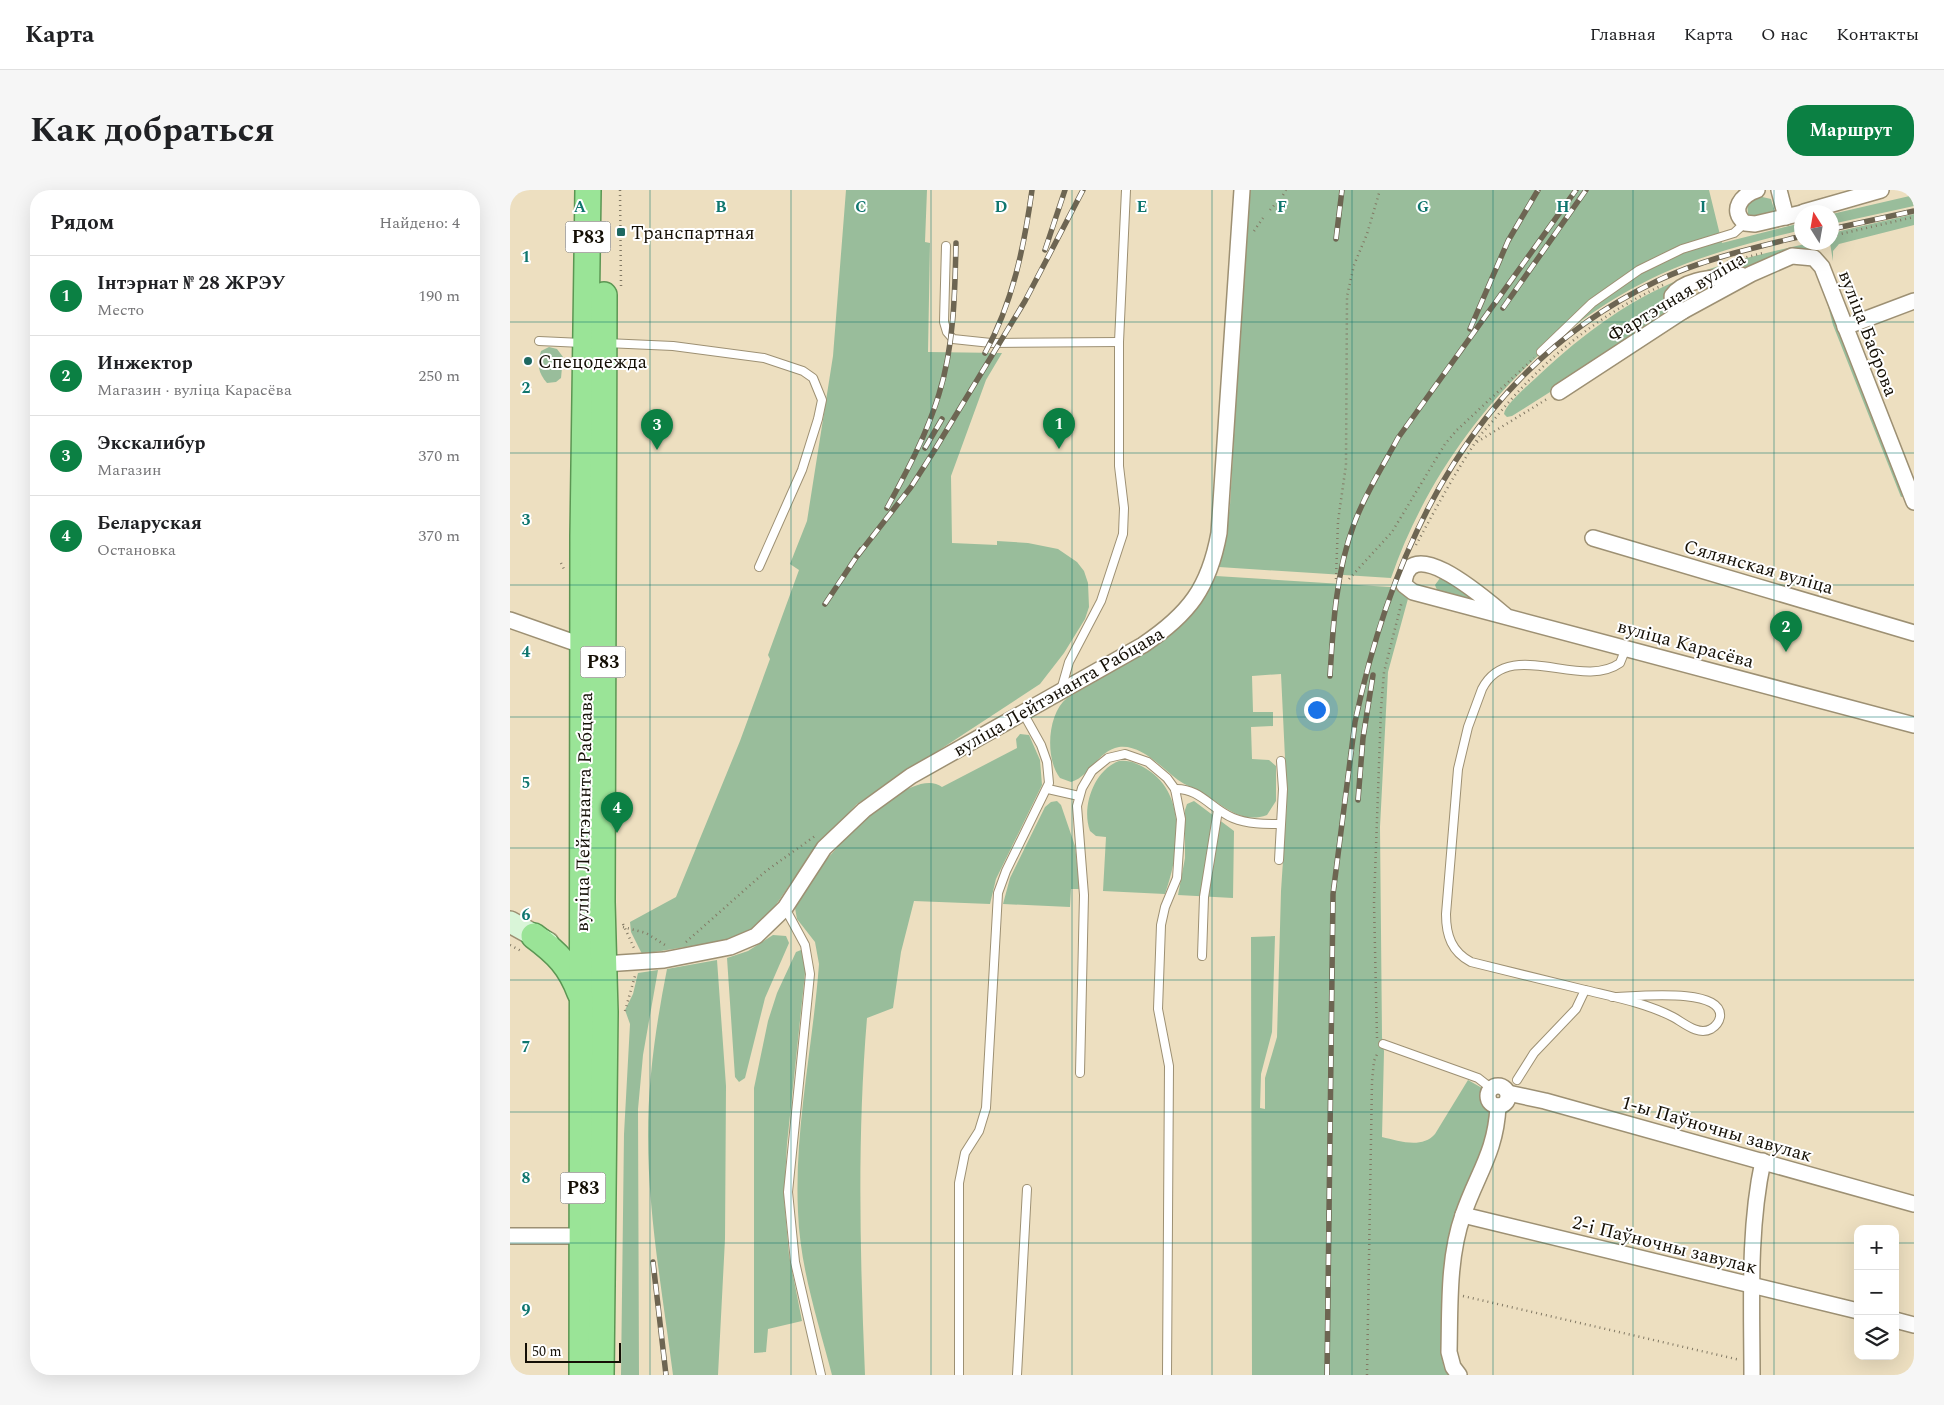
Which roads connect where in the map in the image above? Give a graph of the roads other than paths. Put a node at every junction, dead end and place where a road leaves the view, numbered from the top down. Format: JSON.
{"nodes":[{"id":1,"x":588,"y":190,"type":"edge"},
{"id":2,"x":605,"y":190,"type":"edge"},
{"id":3,"x":1126,"y":190,"type":"edge"},
{"id":4,"x":1242,"y":190,"type":"edge"},
{"id":5,"x":1757,"y":190,"type":"edge"},
{"id":6,"x":1780,"y":190,"type":"edge"},
{"id":7,"x":1881,"y":190,"type":"edge"},
{"id":8,"x":1830,"y":205,"type":"edge"},
{"id":9,"x":1794,"y":215,"type":"edge"},
{"id":10,"x":1786,"y":217,"type":"junction"},
{"id":11,"x":1745,"y":223,"type":"junction"},
{"id":12,"x":946,"y":246,"type":"dead end"},
{"id":13,"x":1819,"y":262,"type":"joint"},
{"id":14,"x":1751,"y":274,"type":"junction"},
{"id":15,"x":1914,"y":302,"type":"edge"},
{"id":16,"x":1683,"y":311,"type":"junction"},
{"id":17,"x":1845,"y":327,"type":"junction"},
{"id":18,"x":539,"y":342,"type":"dead end"},
{"id":19,"x":1119,"y":342,"type":"junction"},
{"id":20,"x":595,"y":343,"type":"junction"},
{"id":21,"x":1541,"y":352,"type":"road end"},
{"id":22,"x":1559,"y":392,"type":"road end"},
{"id":23,"x":1914,"y":502,"type":"edge"},
{"id":24,"x":1593,"y":538,"type":"dead end"},
{"id":25,"x":759,"y":567,"type":"dead end"},
{"id":26,"x":1506,"y":616,"type":"junction"},
{"id":27,"x":510,"y":620,"type":"edge"},
{"id":28,"x":1914,"y":633,"type":"edge"},
{"id":29,"x":584,"y":646,"type":"junction"},
{"id":30,"x":1626,"y":648,"type":"junction"},
{"id":31,"x":1061,"y":690,"type":"junction"},
{"id":32,"x":1022,"y":712,"type":"junction"},
{"id":33,"x":1914,"y":725,"type":"edge"},
{"id":34,"x":1281,"y":761,"type":"dead end"},
{"id":35,"x":1048,"y":789,"type":"junction"},
{"id":36,"x":1175,"y":789,"type":"junction"},
{"id":37,"x":1079,"y":796,"type":"junction"},
{"id":38,"x":1218,"y":810,"type":"junction"},
{"id":39,"x":1280,"y":824,"type":"junction"},
{"id":40,"x":1279,"y":860,"type":"dead end"},
{"id":41,"x":582,"y":902,"type":"junction"},
{"id":42,"x":785,"y":908,"type":"junction"},
{"id":43,"x":510,"y":922,"type":"edge"},
{"id":44,"x":534,"y":936,"type":"junction"},
{"id":45,"x":1202,"y":956,"type":"dead end"},
{"id":46,"x":593,"y":962,"type":"junction"},
{"id":47,"x":1585,"y":990,"type":"junction"},
{"id":48,"x":1612,"y":997,"type":"junction"},
{"id":49,"x":582,"y":1000,"type":"junction"},
{"id":50,"x":1383,"y":1044,"type":"road end"},
{"id":51,"x":1080,"y":1073,"type":"dead end"},
{"id":52,"x":1517,"y":1080,"type":"dead end"},
{"id":53,"x":1492,"y":1089,"type":"junction"},
{"id":54,"x":1508,"y":1093,"type":"junction"},
{"id":55,"x":1498,"y":1106,"type":"junction"},
{"id":56,"x":1763,"y":1161,"type":"junction"},
{"id":57,"x":1027,"y":1189,"type":"dead end"},
{"id":58,"x":1914,"y":1204,"type":"edge"},
{"id":59,"x":1463,"y":1215,"type":"junction"},
{"id":60,"x":510,"y":1236,"type":"edge"},
{"id":61,"x":583,"y":1236,"type":"junction"},
{"id":62,"x":1752,"y":1286,"type":"junction"},
{"id":63,"x":1854,"y":1311,"type":"edge"},
{"id":64,"x":1899,"y":1321,"type":"edge"},
{"id":65,"x":1914,"y":1325,"type":"edge"},
{"id":66,"x":1752,"y":1369,"type":"edge"},
{"id":67,"x":1456,"y":1371,"type":"edge"},
{"id":68,"x":582,"y":1375,"type":"edge"},
{"id":69,"x":600,"y":1375,"type":"edge"},
{"id":70,"x":821,"y":1375,"type":"edge"},
{"id":71,"x":960,"y":1375,"type":"edge"},
{"id":72,"x":1017,"y":1375,"type":"edge"},
{"id":73,"x":1167,"y":1375,"type":"edge"}],
"edges":[{"from":1,"to":20,"type":"highway","name":"вуліца Лейтэнанта Рабцава","number":"Р83"},
{"from":2,"to":20,"type":"highway","name":"вуліца Лейтэнанта Рабцава","number":"Р83"},
{"from":3,"to":19,"type":"lane"},
{"from":4,"to":31,"type":"street","name":"вуліца Лейтэнанта Рабцава"},
{"from":5,"to":11,"type":"street","name":"Фартэчная вуліца"},
{"from":6,"to":10,"type":"street"},
{"from":7,"to":8,"type":"street","name":"Фартэчная вуліца"},
{"from":9,"to":10,"type":"street","name":"Фартэчная вуліца"},
{"from":10,"to":11,"type":"street","name":"Фартэчная вуліца"},
{"from":11,"to":21,"type":"lane"},
{"from":12,"to":19,"type":"lane"},
{"from":13,"to":14,"type":"street","name":"Фартэчная вуліца"},
{"from":13,"to":17,"type":"street","name":"вуліца Баброва"},
{"from":14,"to":16,"type":"street","name":"Фартэчная вуліца"},
{"from":14,"to":16,"type":"street"},
{"from":15,"to":17,"type":"street"},
{"from":16,"to":22,"type":"street","name":"Фартэчная вуліца"},
{"from":17,"to":23,"type":"street","name":"вуліца Баброва"},
{"from":18,"to":20,"type":"lane"},
{"from":19,"to":31,"type":"lane"},
{"from":20,"to":25,"type":"lane"},
{"from":20,"to":29,"type":"highway","name":"вуліца Лейтэнанта Рабцава","number":"Р83"},
{"from":20,"to":46,"type":"highway","name":"вуліца Лейтэнанта Рабцава","number":"Р83"},
{"from":24,"to":28,"type":"street","name":"Сялянская вуліца"},
{"from":26,"to":26,"type":"street","name":"вуліца Карасёва"},
{"from":26,"to":30,"type":"street","name":"вуліца Карасёва"},
{"from":27,"to":29,"type":"street"},
{"from":29,"to":41,"type":"highway","name":"вуліца Лейтэнанта Рабцава","number":"Р83"},
{"from":30,"to":33,"type":"street","name":"вуліца Карасёва"},
{"from":30,"to":47,"type":"lane"},
{"from":31,"to":32,"type":"street","name":"вуліца Лейтэнанта Рабцава"},
{"from":32,"to":35,"type":"lane"},
{"from":32,"to":42,"type":"street","name":"вуліца Лейтэнанта Рабцава"},
{"from":34,"to":39,"type":"lane"},
{"from":35,"to":37,"type":"lane"},
{"from":35,"to":71,"type":"lane"},
{"from":36,"to":37,"type":"lane"},
{"from":36,"to":38,"type":"lane"},
{"from":36,"to":73,"type":"lane"},
{"from":37,"to":51,"type":"lane"},
{"from":38,"to":39,"type":"lane"},
{"from":38,"to":45,"type":"lane"},
{"from":39,"to":40,"type":"lane"},
{"from":41,"to":44,"type":"highway"},
{"from":41,"to":46,"type":"highway","name":"вуліца Лейтэнанта Рабцава","number":"Р83"},
{"from":42,"to":46,"type":"street","name":"вуліца Лейтэнанта Рабцава"},
{"from":42,"to":70,"type":"lane"},
{"from":43,"to":44,"type":"main road"},
{"from":44,"to":46,"type":"main road"},
{"from":44,"to":49,"type":"highway"},
{"from":46,"to":49,"type":"highway","name":"вуліца Лейтэнанта Рабцава","number":"Р83"},
{"from":46,"to":69,"type":"highway","name":"вуліца Лейтэнанта Рабцава","number":"Р83"},
{"from":47,"to":48,"type":"lane"},
{"from":47,"to":52,"type":"lane"},
{"from":48,"to":48,"type":"lane"},
{"from":49,"to":61,"type":"highway","name":"вуліца Лейтэнанта Рабцава","number":"Р83"},
{"from":50,"to":53,"type":"lane","name":"1-ы Паўночны завулак"},
{"from":53,"to":54,"type":"street","name":"1-ы Паўночны завулак"},
{"from":53,"to":55,"type":"street"},
{"from":54,"to":55,"type":"street"},
{"from":54,"to":56,"type":"street","name":"1-ы Паўночны завулак"},
{"from":55,"to":59,"type":"street"},
{"from":56,"to":58,"type":"street","name":"1-ы Паўночны завулак"},
{"from":56,"to":62,"type":"street"},
{"from":57,"to":72,"type":"lane"},
{"from":59,"to":62,"type":"street","name":"2-і Паўночны завулак"},
{"from":59,"to":67,"type":"street"},
{"from":60,"to":61,"type":"street"},
{"from":61,"to":68,"type":"highway","name":"вуліца Лейтэнанта Рабцава","number":"Р83"},
{"from":62,"to":63,"type":"street","name":"2-і Паўночны завулак"},
{"from":62,"to":66,"type":"street"},
{"from":64,"to":65,"type":"street"}]}
